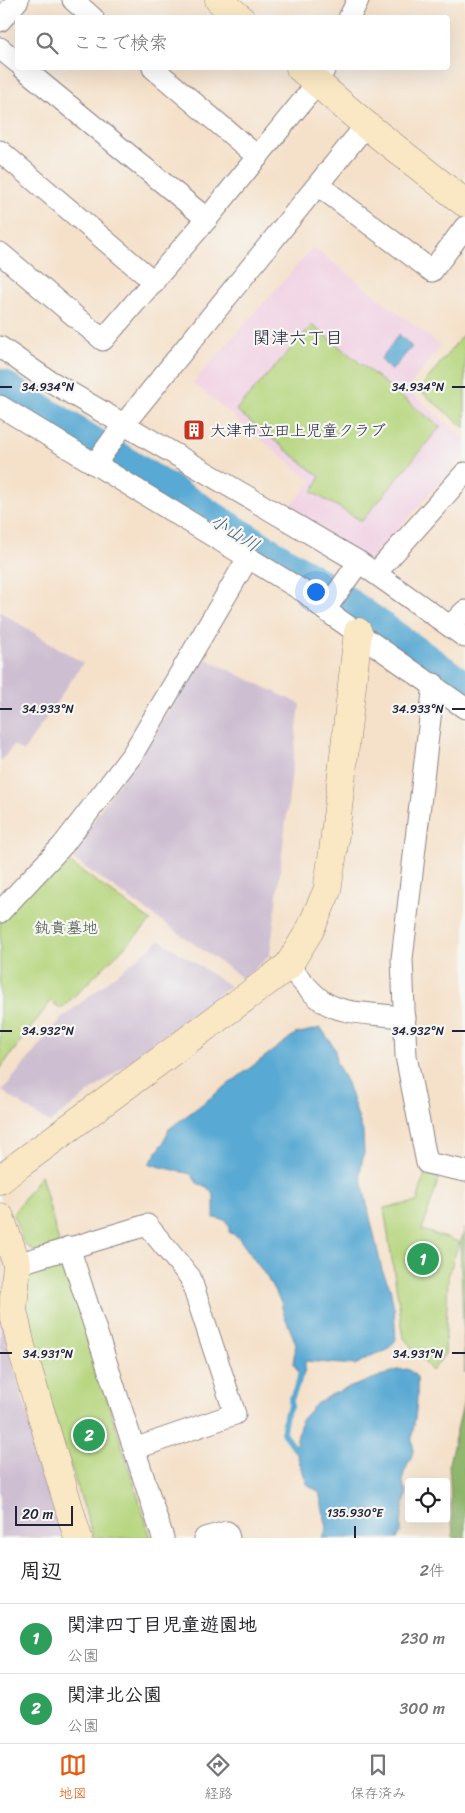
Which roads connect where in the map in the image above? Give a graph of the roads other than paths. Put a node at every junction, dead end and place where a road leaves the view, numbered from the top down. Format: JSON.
{"nodes":[{"id":1,"x":18,"y":0,"type":"edge"},
{"id":2,"x":73,"y":0,"type":"edge"},
{"id":3,"x":219,"y":0,"type":"edge"},
{"id":4,"x":358,"y":0,"type":"edge"},
{"id":5,"x":90,"y":15,"type":"edge"},
{"id":6,"x":236,"y":15,"type":"edge"},
{"id":7,"x":350,"y":15,"type":"edge"},
{"id":8,"x":0,"y":21,"type":"edge"},
{"id":9,"x":0,"y":48,"type":"edge"},
{"id":10,"x":15,"y":60,"type":"edge"},
{"id":11,"x":25,"y":70,"type":"edge"},
{"id":12,"x":154,"y":70,"type":"edge"},
{"id":13,"x":314,"y":72,"type":"edge"},
{"id":14,"x":366,"y":125,"type":"junction"},
{"id":15,"x":0,"y":150,"type":"edge"},
{"id":16,"x":258,"y":156,"type":"junction"},
{"id":17,"x":318,"y":184,"type":"junction"},
{"id":18,"x":465,"y":203,"type":"edge"},
{"id":19,"x":207,"y":219,"type":"junction"},
{"id":20,"x":465,"y":226,"type":"edge"},
{"id":21,"x":0,"y":253,"type":"edge"},
{"id":22,"x":154,"y":282,"type":"junction"},
{"id":23,"x":0,"y":347,"type":"edge"},
{"id":24,"x":0,"y":406,"type":"edge"},
{"id":25,"x":124,"y":424,"type":"junction"},
{"id":26,"x":95,"y":464,"type":"junction"},
{"id":27,"x":465,"y":473,"type":"edge"},
{"id":28,"x":248,"y":558,"type":"junction"},
{"id":29,"x":367,"y":568,"type":"junction"},
{"id":30,"x":325,"y":610,"type":"junction"},
{"id":31,"x":465,"y":611,"type":"edge"},
{"id":32,"x":358,"y":632,"type":"junction"},
{"id":33,"x":457,"y":632,"type":"edge"},
{"id":34,"x":434,"y":684,"type":"junction"},
{"id":35,"x":465,"y":708,"type":"edge"},
{"id":36,"x":0,"y":912,"type":"edge"},
{"id":37,"x":288,"y":966,"type":"junction"},
{"id":38,"x":405,"y":1018,"type":"junction"},
{"id":39,"x":465,"y":1171,"type":"edge"},
{"id":40,"x":0,"y":1180,"type":"edge"},
{"id":41,"x":0,"y":1217,"type":"edge"},
{"id":42,"x":70,"y":1247,"type":"junction"},
{"id":43,"x":17,"y":1264,"type":"junction"},
{"id":44,"x":134,"y":1448,"type":"junction"},
{"id":45,"x":78,"y":1538,"type":"edge"},
{"id":46,"x":163,"y":1538,"type":"edge"},
{"id":47,"x":206,"y":1538,"type":"edge"},
{"id":48,"x":229,"y":1538,"type":"edge"}],
"edges":[{"from":1,"to":8,"type":"street"},
{"from":2,"to":5,"type":"street"},
{"from":3,"to":6,"type":"street"},
{"from":4,"to":7,"type":"street"},
{"from":9,"to":10,"type":"street"},
{"from":11,"to":19,"type":"street"},
{"from":12,"to":16,"type":"street"},
{"from":13,"to":14,"type":"street"},
{"from":13,"to":16,"type":"street"},
{"from":14,"to":17,"type":"street"},
{"from":14,"to":18,"type":"street"},
{"from":15,"to":22,"type":"street"},
{"from":16,"to":19,"type":"street"},
{"from":17,"to":20,"type":"street"},
{"from":17,"to":25,"type":"street"},
{"from":19,"to":22,"type":"street"},
{"from":21,"to":22,"type":"street"},
{"from":23,"to":25,"type":"street"},
{"from":24,"to":26,"type":"street"},
{"from":25,"to":26,"type":"street"},
{"from":25,"to":29,"type":"street"},
{"from":26,"to":28,"type":"street"},
{"from":27,"to":29,"type":"street"},
{"from":28,"to":30,"type":"street"},
{"from":28,"to":36,"type":"street"},
{"from":29,"to":30,"type":"street"},
{"from":29,"to":33,"type":"street"},
{"from":30,"to":32,"type":"street"},
{"from":31,"to":33,"type":"street"},
{"from":32,"to":34,"type":"street"},
{"from":32,"to":37,"type":"street"},
{"from":34,"to":35,"type":"street"},
{"from":34,"to":38,"type":"street"},
{"from":37,"to":38,"type":"street"},
{"from":37,"to":40,"type":"street"},
{"from":38,"to":39,"type":"street"},
{"from":41,"to":43,"type":"street"},
{"from":42,"to":43,"type":"street"},
{"from":42,"to":44,"type":"street"},
{"from":42,"to":44,"type":"street"},
{"from":43,"to":45,"type":"street"},
{"from":44,"to":46,"type":"street"},
{"from":47,"to":48,"type":"street"}]}
